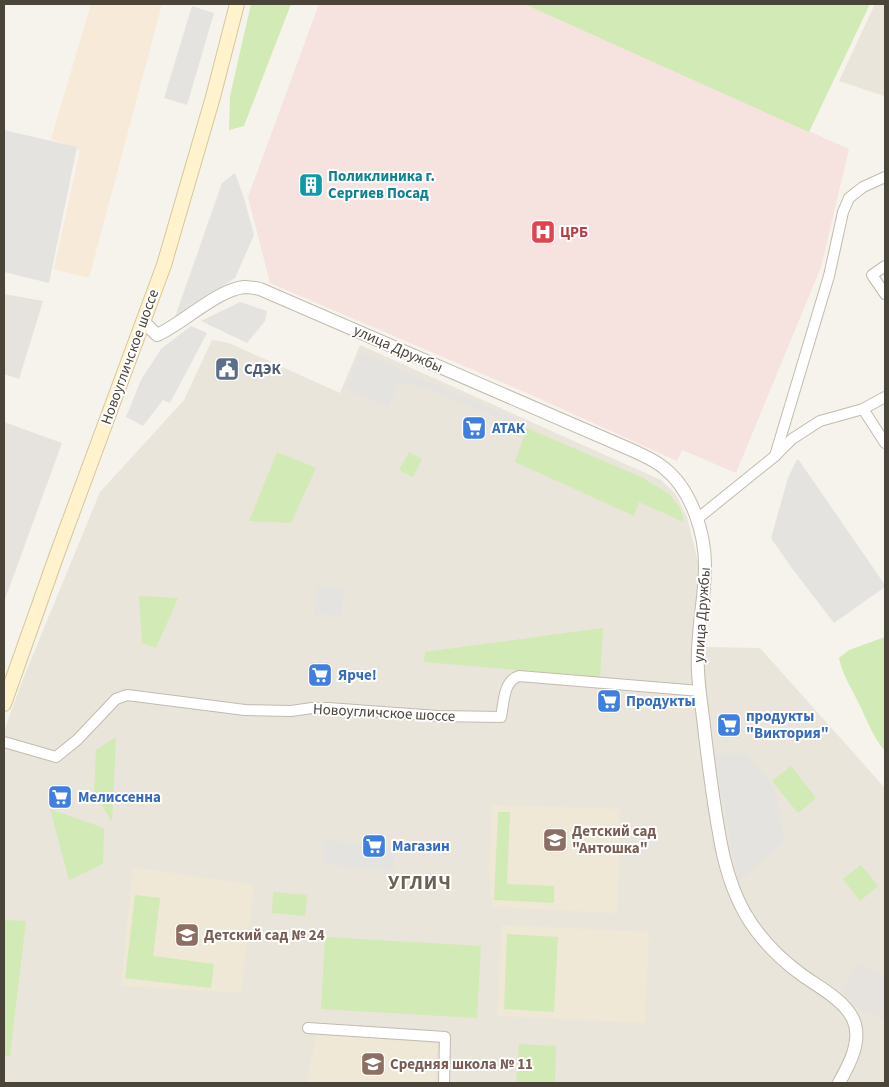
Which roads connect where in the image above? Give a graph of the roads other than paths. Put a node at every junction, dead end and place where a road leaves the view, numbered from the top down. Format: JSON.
{"nodes":[{"id":1,"x":238,"y":4,"type":"edge"},
{"id":2,"x":885,"y":177,"type":"edge"},
{"id":3,"x":885,"y":266,"type":"edge"},
{"id":4,"x":885,"y":294,"type":"edge"},
{"id":5,"x":144,"y":322,"type":"junction"},
{"id":6,"x":157,"y":335,"type":"junction"},
{"id":7,"x":136,"y":344,"type":"junction"},
{"id":8,"x":885,"y":396,"type":"edge"},
{"id":9,"x":863,"y":409,"type":"junction"},
{"id":10,"x":885,"y":443,"type":"edge"},
{"id":11,"x":775,"y":456,"type":"junction"},
{"id":12,"x":697,"y":519,"type":"junction"},
{"id":13,"x":700,"y":691,"type":"junction"},
{"id":14,"x":4,"y":704,"type":"edge"},
{"id":15,"x":4,"y":742,"type":"edge"},
{"id":16,"x":308,"y":1028,"type":"dead end"},
{"id":17,"x":444,"y":1083,"type":"edge"},
{"id":18,"x":839,"y":1083,"type":"edge"}],
"edges":[{"from":1,"to":5,"type":"main road","name":"Новоугличское шоссе"},
{"from":2,"to":11,"type":"street"},
{"from":3,"to":4,"type":"street"},
{"from":5,"to":6,"type":"street"},
{"from":5,"to":7,"type":"main road","name":"Новоугличское шоссе"},
{"from":6,"to":7,"type":"street","name":"улица Дружбы"},
{"from":6,"to":12,"type":"street","name":"улица Дружбы"},
{"from":7,"to":14,"type":"main road","name":"Новоугличское шоссе"},
{"from":8,"to":9,"type":"street"},
{"from":9,"to":10,"type":"street"},
{"from":9,"to":11,"type":"street"},
{"from":11,"to":12,"type":"street"},
{"from":12,"to":13,"type":"street","name":"улица Дружбы"},
{"from":13,"to":15,"type":"street","name":"Новоугличское шоссе"},
{"from":13,"to":18,"type":"street","name":"улица Дружбы"},
{"from":16,"to":17,"type":"street"}]}
